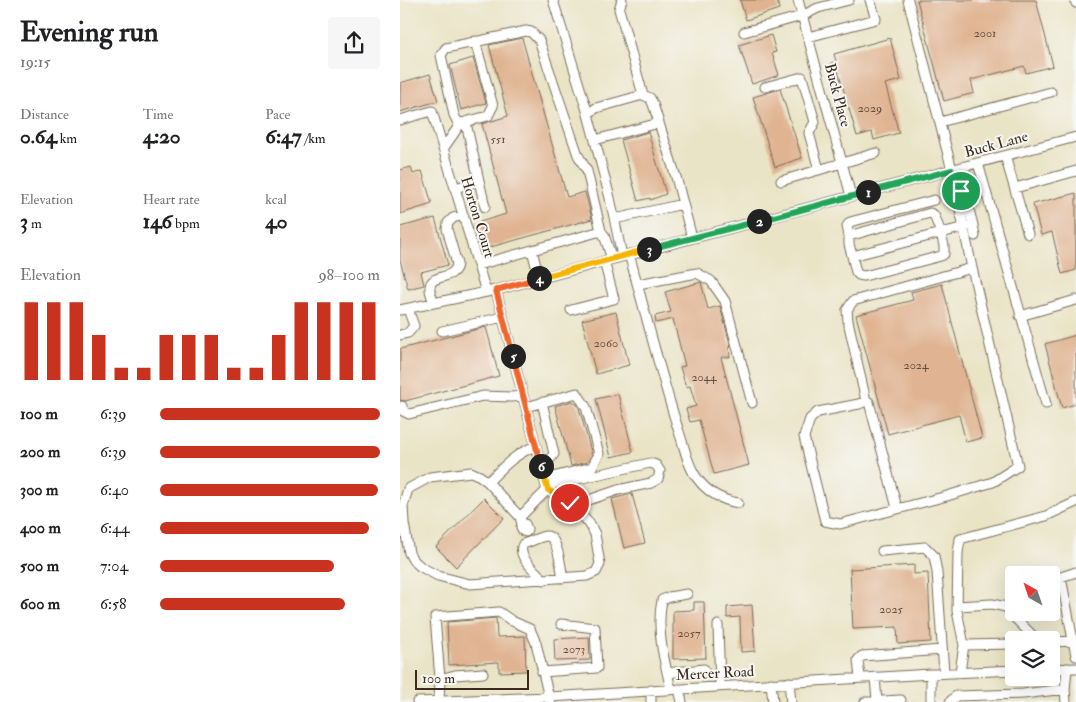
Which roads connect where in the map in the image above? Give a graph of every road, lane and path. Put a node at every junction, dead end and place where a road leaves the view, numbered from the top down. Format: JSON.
{"nodes":[{"id":1,"x":553,"y":0,"type":"edge"},
{"id":2,"x":623,"y":0,"type":"edge"},
{"id":3,"x":798,"y":0,"type":"edge"},
{"id":4,"x":849,"y":0,"type":"edge"},
{"id":5,"x":870,"y":0,"type":"edge"},
{"id":6,"x":908,"y":0,"type":"edge"},
{"id":7,"x":802,"y":16,"type":"junction"},
{"id":8,"x":744,"y":32,"type":"dead end"},
{"id":9,"x":808,"y":37,"type":"junction"},
{"id":10,"x":475,"y":41,"type":"junction"},
{"id":11,"x":765,"y":87,"type":"dead end"},
{"id":12,"x":1051,"y":92,"type":"dead end"},
{"id":13,"x":643,"y":95,"type":"junction"},
{"id":14,"x":588,"y":114,"type":"junction"},
{"id":15,"x":830,"y":119,"type":"junction"},
{"id":16,"x":400,"y":120,"type":"edge"},
{"id":17,"x":659,"y":122,"type":"junction"},
{"id":18,"x":815,"y":122,"type":"junction"},
{"id":19,"x":940,"y":122,"type":"junction"},
{"id":20,"x":464,"y":123,"type":"junction"},
{"id":21,"x":1076,"y":137,"type":"edge"},
{"id":22,"x":595,"y":140,"type":"junction"},
{"id":23,"x":443,"y":149,"type":"junction"},
{"id":24,"x":876,"y":153,"type":"dead end"},
{"id":25,"x":1005,"y":156,"type":"junction"},
{"id":26,"x":842,"y":163,"type":"junction"},
{"id":27,"x":978,"y":163,"type":"junction"},
{"id":28,"x":819,"y":170,"type":"junction"},
{"id":29,"x":952,"y":170,"type":"junction"},
{"id":30,"x":1076,"y":172,"type":"edge"},
{"id":31,"x":479,"y":181,"type":"junction"},
{"id":32,"x":781,"y":181,"type":"dead end"},
{"id":33,"x":455,"y":188,"type":"junction"},
{"id":34,"x":1015,"y":188,"type":"junction"},
{"id":35,"x":956,"y":191,"type":"junction"},
{"id":36,"x":851,"y":196,"type":"junction"},
{"id":37,"x":934,"y":200,"type":"dead end"},
{"id":38,"x":683,"y":204,"type":"junction"},
{"id":39,"x":485,"y":207,"type":"dead end"},
{"id":40,"x":463,"y":215,"type":"junction"},
{"id":41,"x":614,"y":219,"type":"junction"},
{"id":42,"x":973,"y":225,"type":"junction"},
{"id":43,"x":963,"y":227,"type":"junction"},
{"id":44,"x":601,"y":231,"type":"junction"},
{"id":45,"x":941,"y":233,"type":"junction"},
{"id":46,"x":1028,"y":234,"type":"dead end"},
{"id":47,"x":849,"y":236,"type":"junction"},
{"id":48,"x":975,"y":236,"type":"dead end"},
{"id":49,"x":692,"y":238,"type":"junction"},
{"id":50,"x":532,"y":250,"type":"junction"},
{"id":51,"x":626,"y":255,"type":"junction"},
{"id":52,"x":852,"y":256,"type":"junction"},
{"id":53,"x":608,"y":260,"type":"junction"},
{"id":54,"x":478,"y":265,"type":"junction"},
{"id":55,"x":972,"y":268,"type":"junction"},
{"id":56,"x":539,"y":278,"type":"junction"},
{"id":57,"x":638,"y":284,"type":"junction"},
{"id":58,"x":496,"y":290,"type":"junction"},
{"id":59,"x":486,"y":292,"type":"junction"},
{"id":60,"x":1076,"y":300,"type":"edge"},
{"id":61,"x":434,"y":303,"type":"junction"},
{"id":62,"x":404,"y":309,"type":"edge"},
{"id":63,"x":571,"y":310,"type":"dead end"},
{"id":64,"x":503,"y":316,"type":"junction"},
{"id":65,"x":1020,"y":316,"type":"junction"},
{"id":66,"x":442,"y":331,"type":"dead end"},
{"id":67,"x":400,"y":334,"type":"edge"},
{"id":68,"x":523,"y":396,"type":"junction"},
{"id":69,"x":866,"y":401,"type":"junction"},
{"id":70,"x":542,"y":402,"type":"junction"},
{"id":71,"x":752,"y":403,"type":"dead end"},
{"id":72,"x":1046,"y":404,"type":"dead end"},
{"id":73,"x":402,"y":406,"type":"dead end"},
{"id":74,"x":526,"y":407,"type":"junction"},
{"id":75,"x":536,"y":446,"type":"junction"},
{"id":76,"x":541,"y":464,"type":"junction"},
{"id":77,"x":488,"y":482,"type":"junction"},
{"id":78,"x":546,"y":485,"type":"junction"},
{"id":79,"x":1076,"y":502,"type":"edge"},
{"id":80,"x":570,"y":503,"type":"junction"},
{"id":81,"x":738,"y":503,"type":"dead end"},
{"id":82,"x":897,"y":508,"type":"junction"},
{"id":83,"x":523,"y":525,"type":"junction"},
{"id":84,"x":530,"y":542,"type":"junction"},
{"id":85,"x":882,"y":551,"type":"dead end"},
{"id":86,"x":1076,"y":572,"type":"edge"},
{"id":87,"x":563,"y":578,"type":"junction"},
{"id":88,"x":544,"y":580,"type":"junction"},
{"id":89,"x":687,"y":594,"type":"dead end"},
{"id":90,"x":958,"y":606,"type":"junction"},
{"id":91,"x":562,"y":624,"type":"dead end"},
{"id":92,"x":718,"y":625,"type":"dead end"},
{"id":93,"x":1029,"y":631,"type":"edge"},
{"id":94,"x":1075,"y":641,"type":"edge"},
{"id":95,"x":1060,"y":642,"type":"edge"},
{"id":96,"x":1005,"y":644,"type":"edge"},
{"id":97,"x":964,"y":645,"type":"junction"},
{"id":98,"x":942,"y":650,"type":"junction"},
{"id":99,"x":1076,"y":656,"type":"edge"},
{"id":100,"x":1071,"y":668,"type":"edge"},
{"id":101,"x":704,"y":670,"type":"dead end"},
{"id":102,"x":1005,"y":670,"type":"edge"},
{"id":103,"x":542,"y":672,"type":"junction"},
{"id":104,"x":667,"y":672,"type":"junction"},
{"id":105,"x":960,"y":672,"type":"junction"},
{"id":106,"x":484,"y":673,"type":"dead end"},
{"id":107,"x":944,"y":673,"type":"junction"},
{"id":108,"x":931,"y":674,"type":"junction"},
{"id":109,"x":875,"y":677,"type":"junction"},
{"id":110,"x":860,"y":678,"type":"junction"},
{"id":111,"x":440,"y":679,"type":"junction"},
{"id":112,"x":789,"y":682,"type":"junction"},
{"id":113,"x":771,"y":683,"type":"junction"},
{"id":114,"x":720,"y":686,"type":"junction"},
{"id":115,"x":675,"y":689,"type":"junction"},
{"id":116,"x":1065,"y":689,"type":"junction"},
{"id":117,"x":651,"y":690,"type":"junction"},
{"id":118,"x":549,"y":699,"type":"edge"},
{"id":119,"x":439,"y":700,"type":"junction"},
{"id":120,"x":487,"y":700,"type":"edge"},
{"id":121,"x":901,"y":700,"type":"dead end"},
{"id":122,"x":877,"y":701,"type":"edge"},
{"id":123,"x":417,"y":702,"type":"edge"},
{"id":124,"x":651,"y":702,"type":"edge"},
{"id":125,"x":682,"y":702,"type":"edge"},
{"id":126,"x":772,"y":702,"type":"edge"},
{"id":127,"x":791,"y":702,"type":"edge"},
{"id":128,"x":865,"y":702,"type":"edge"},
{"id":129,"x":931,"y":702,"type":"edge"},
{"id":130,"x":950,"y":702,"type":"edge"},
{"id":131,"x":1066,"y":702,"type":"edge"}],
"edges":[{"from":1,"to":14,"type":"street"},
{"from":2,"to":13,"type":"street"},
{"from":3,"to":7,"type":"street","name":"Buck Place"},
{"from":4,"to":7,"type":"street"},
{"from":5,"to":9,"type":"street"},
{"from":6,"to":19,"type":"street"},
{"from":7,"to":8,"type":"street"},
{"from":7,"to":9,"type":"street","name":"Buck Place"},
{"from":9,"to":15,"type":"street","name":"Buck Place"},
{"from":10,"to":20,"type":"street"},
{"from":10,"to":20,"type":"street"},
{"from":10,"to":44,"type":"street"},
{"from":11,"to":18,"type":"street"},
{"from":12,"to":19,"type":"street"},
{"from":13,"to":14,"type":"street"},
{"from":13,"to":17,"type":"street"},
{"from":14,"to":22,"type":"street"},
{"from":15,"to":18,"type":"street"},
{"from":15,"to":26,"type":"street","name":"Buck Place"},
{"from":16,"to":23,"type":"street","name":"Horton Court"},
{"from":17,"to":22,"type":"street"},
{"from":17,"to":38,"type":"street"},
{"from":18,"to":28,"type":"street"},
{"from":19,"to":29,"type":"street"},
{"from":20,"to":23,"type":"street"},
{"from":20,"to":31,"type":"street"},
{"from":21,"to":25,"type":"street","name":"Buck Lane"},
{"from":22,"to":41,"type":"street"},
{"from":23,"to":33,"type":"street","name":"Horton Court"},
{"from":24,"to":26,"type":"street"},
{"from":25,"to":27,"type":"street","name":"Buck Lane"},
{"from":25,"to":34,"type":"street"},
{"from":26,"to":28,"type":"street"},
{"from":26,"to":36,"type":"street","name":"Buck Place"},
{"from":27,"to":29,"type":"street","name":"Buck Lane"},
{"from":27,"to":65,"type":"street"},
{"from":28,"to":32,"type":"street"},
{"from":29,"to":35,"type":"street"},
{"from":29,"to":36,"type":"street","name":"Buck Lane"},
{"from":30,"to":34,"type":"street"},
{"from":31,"to":33,"type":"street"},
{"from":31,"to":39,"type":"street"},
{"from":33,"to":40,"type":"street","name":"Horton Court"},
{"from":34,"to":46,"type":"street"},
{"from":35,"to":42,"type":"street"},
{"from":35,"to":43,"type":"street"},
{"from":36,"to":49,"type":"street","name":"Buck Lane"},
{"from":37,"to":47,"type":"street"},
{"from":38,"to":41,"type":"street"},
{"from":38,"to":49,"type":"street"},
{"from":40,"to":54,"type":"street","name":"Horton Court"},
{"from":40,"to":61,"type":"street"},
{"from":41,"to":51,"type":"street"},
{"from":42,"to":43,"type":"street"},
{"from":42,"to":48,"type":"street"},
{"from":43,"to":45,"type":"street"},
{"from":43,"to":55,"type":"street"},
{"from":44,"to":50,"type":"street"},
{"from":44,"to":53,"type":"street"},
{"from":45,"to":47,"type":"street"},
{"from":45,"to":52,"type":"street"},
{"from":45,"to":52,"type":"street"},
{"from":47,"to":52,"type":"street"},
{"from":49,"to":51,"type":"street","name":"Buck Lane"},
{"from":50,"to":54,"type":"street"},
{"from":50,"to":56,"type":"street"},
{"from":51,"to":53,"type":"street","name":"Buck Lane"},
{"from":51,"to":57,"type":"street"},
{"from":53,"to":56,"type":"street","name":"Buck Lane"},
{"from":53,"to":63,"type":"street"},
{"from":54,"to":59,"type":"street","name":"Horton Court"},
{"from":55,"to":69,"type":"street"},
{"from":55,"to":82,"type":"street"},
{"from":56,"to":58,"type":"street","name":"Buck Lane"},
{"from":57,"to":71,"type":"street"},
{"from":57,"to":81,"type":"street"},
{"from":58,"to":59,"type":"street","name":"Buck Lane"},
{"from":58,"to":64,"type":"street"},
{"from":59,"to":61,"type":"street","name":"Buck Lane"},
{"from":60,"to":65,"type":"street"},
{"from":61,"to":62,"type":"street","name":"Buck Lane"},
{"from":62,"to":67,"type":"street"},
{"from":64,"to":66,"type":"street"},
{"from":64,"to":68,"type":"street"},
{"from":65,"to":72,"type":"street"},
{"from":68,"to":73,"type":"street"},
{"from":68,"to":74,"type":"street"},
{"from":69,"to":82,"type":"street"},
{"from":69,"to":82,"type":"street"},
{"from":70,"to":74,"type":"street"},
{"from":70,"to":76,"type":"street"},
{"from":70,"to":78,"type":"street"},
{"from":74,"to":75,"type":"street"},
{"from":75,"to":76,"type":"street"},
{"from":75,"to":77,"type":"street"},
{"from":76,"to":78,"type":"street"},
{"from":77,"to":83,"type":"street"},
{"from":77,"to":88,"type":"street"},
{"from":78,"to":80,"type":"street"},
{"from":78,"to":80,"type":"street"},
{"from":78,"to":83,"type":"street"},
{"from":79,"to":90,"type":"street"},
{"from":80,"to":87,"type":"street"},
{"from":83,"to":84,"type":"street"},
{"from":84,"to":87,"type":"street"},
{"from":84,"to":88,"type":"street"},
{"from":85,"to":98,"type":"street"},
{"from":86,"to":94,"type":"street"},
{"from":87,"to":88,"type":"street"},
{"from":89,"to":104,"type":"street"},
{"from":90,"to":93,"type":"street"},
{"from":90,"to":97,"type":"street"},
{"from":91,"to":103,"type":"street"},
{"from":92,"to":114,"type":"street"},
{"from":94,"to":95,"type":"street"},
{"from":94,"to":99,"type":"street"},
{"from":96,"to":97,"type":"street"},
{"from":97,"to":105,"type":"street"},
{"from":98,"to":107,"type":"street"},
{"from":98,"to":110,"type":"street"},
{"from":100,"to":116,"type":"street"},
{"from":101,"to":104,"type":"street"},
{"from":102,"to":105,"type":"street","name":"Mercer Road"},
{"from":103,"to":111,"type":"street"},
{"from":103,"to":118,"type":"street"},
{"from":104,"to":115,"type":"street"},
{"from":105,"to":107,"type":"street","name":"Mercer Road"},
{"from":106,"to":111,"type":"street"},
{"from":107,"to":108,"type":"street","name":"Mercer Road"},
{"from":108,"to":109,"type":"street","name":"Mercer Road"},
{"from":108,"to":129,"type":"street"},
{"from":109,"to":110,"type":"street","name":"Mercer Road"},
{"from":109,"to":122,"type":"street"},
{"from":110,"to":112,"type":"street","name":"Mercer Road"},
{"from":111,"to":119,"type":"street"},
{"from":112,"to":113,"type":"street","name":"Mercer Road"},
{"from":112,"to":127,"type":"street"},
{"from":113,"to":114,"type":"street","name":"Mercer Road"},
{"from":113,"to":126,"type":"street"},
{"from":114,"to":115,"type":"street","name":"Mercer Road"},
{"from":115,"to":117,"type":"street","name":"Mercer Road"},
{"from":115,"to":125,"type":"street"},
{"from":116,"to":130,"type":"street"},
{"from":116,"to":131,"type":"street"},
{"from":117,"to":118,"type":"street","name":"Mercer Road"},
{"from":117,"to":124,"type":"street"},
{"from":118,"to":120,"type":"street","name":"Mercer Road"},
{"from":119,"to":120,"type":"street","name":"Mercer Road"},
{"from":119,"to":123,"type":"street","name":"Mercer Road"},
{"from":121,"to":122,"type":"street"},
{"from":122,"to":128,"type":"street"}]}
